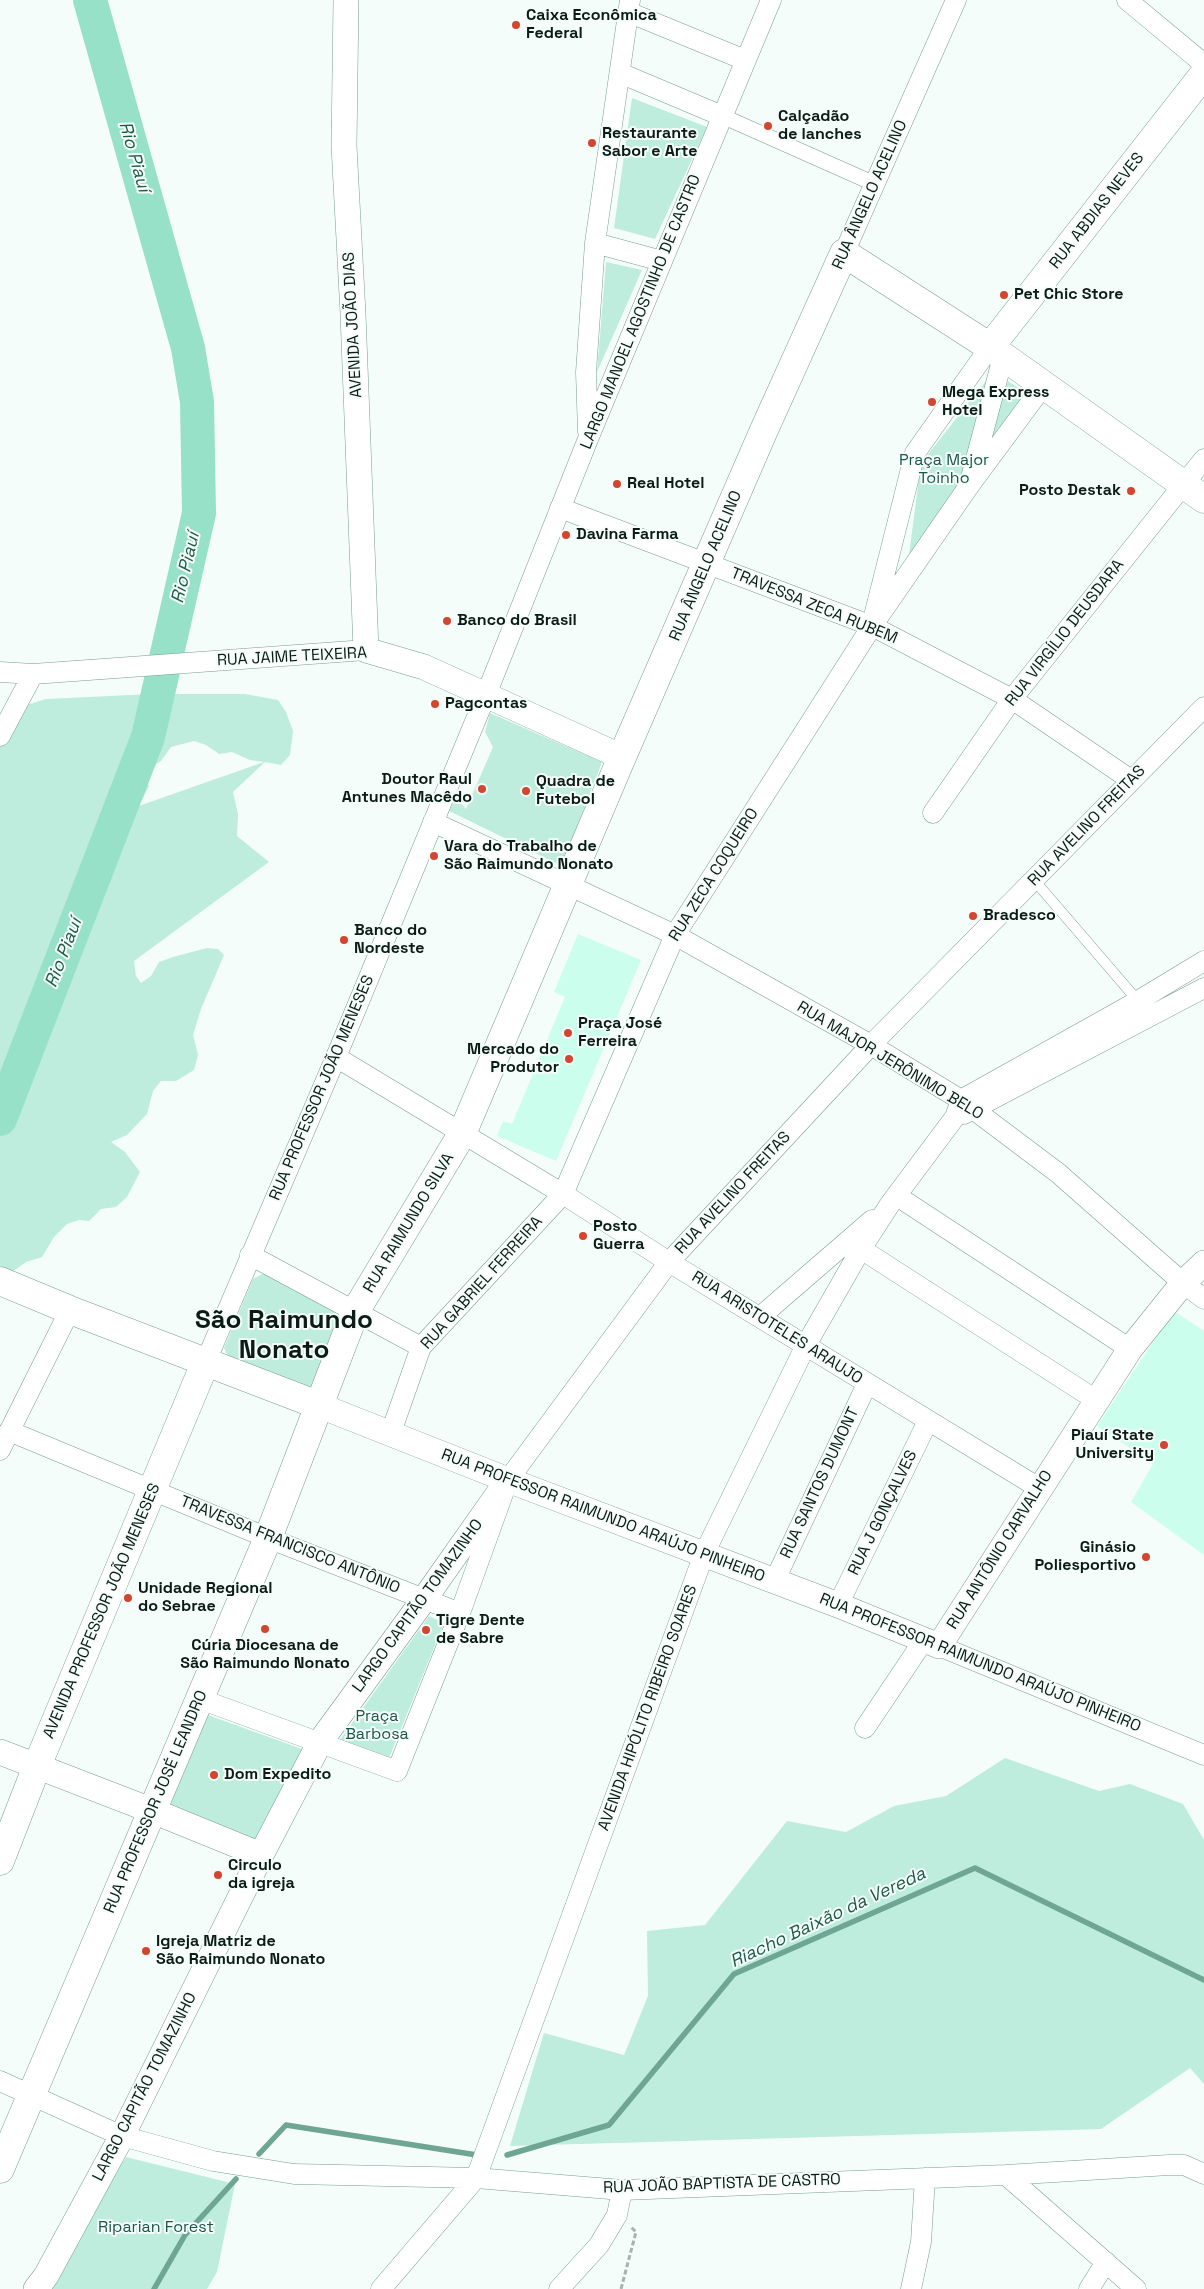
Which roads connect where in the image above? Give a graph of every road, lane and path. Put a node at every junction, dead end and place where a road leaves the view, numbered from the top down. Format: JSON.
{"nodes":[{"id":1,"x":346,"y":0,"type":"edge"},
{"id":2,"x":771,"y":0,"type":"edge"},
{"id":3,"x":956,"y":0,"type":"edge"},
{"id":4,"x":1127,"y":0,"type":"edge"},
{"id":5,"x":629,"y":6,"type":"edge"},
{"id":6,"x":745,"y":60,"type":"junction"},
{"id":7,"x":1204,"y":64,"type":"edge"},
{"id":8,"x":620,"y":73,"type":"junction"},
{"id":9,"x":1204,"y":74,"type":"edge"},
{"id":10,"x":722,"y":116,"type":"junction"},
{"id":11,"x":875,"y":184,"type":"junction"},
{"id":12,"x":595,"y":243,"type":"junction"},
{"id":13,"x":844,"y":253,"type":"junction"},
{"id":14,"x":662,"y":261,"type":"junction"},
{"id":15,"x":996,"y":352,"type":"junction"},
{"id":16,"x":1044,"y":386,"type":"junction"},
{"id":17,"x":588,"y":439,"type":"junction"},
{"id":18,"x":1204,"y":459,"type":"edge"},
{"id":19,"x":969,"y":486,"type":"junction"},
{"id":20,"x":1194,"y":491,"type":"edge"},
{"id":21,"x":560,"y":508,"type":"junction"},
{"id":22,"x":708,"y":564,"type":"junction"},
{"id":23,"x":872,"y":626,"type":"junction"},
{"id":24,"x":366,"y":650,"type":"junction"},
{"id":25,"x":0,"y":672,"type":"edge"},
{"id":26,"x":34,"y":674,"type":"junction"},
{"id":27,"x":486,"y":695,"type":"junction"},
{"id":28,"x":1012,"y":699,"type":"junction"},
{"id":29,"x":1204,"y":707,"type":"edge"},
{"id":30,"x":0,"y":736,"type":"edge"},
{"id":31,"x":622,"y":757,"type":"junction"},
{"id":32,"x":1131,"y":780,"type":"junction"},
{"id":33,"x":934,"y":813,"type":"dead end"},
{"id":34,"x":433,"y":822,"type":"junction"},
{"id":35,"x":1034,"y":880,"type":"junction"},
{"id":36,"x":568,"y":883,"type":"junction"},
{"id":37,"x":675,"y":935,"type":"junction"},
{"id":38,"x":1204,"y":961,"type":"edge"},
{"id":39,"x":1173,"y":980,"type":"junction"},
{"id":40,"x":1204,"y":988,"type":"edge"},
{"id":41,"x":1183,"y":1000,"type":"junction"},
{"id":42,"x":1138,"y":1002,"type":"junction"},
{"id":43,"x":871,"y":1045,"type":"junction"},
{"id":44,"x":336,"y":1057,"type":"junction"},
{"id":45,"x":963,"y":1109,"type":"junction"},
{"id":46,"x":462,"y":1134,"type":"junction"},
{"id":47,"x":563,"y":1194,"type":"junction"},
{"id":48,"x":894,"y":1200,"type":"junction"},
{"id":49,"x":861,"y":1249,"type":"junction"},
{"id":50,"x":250,"y":1255,"type":"junction"},
{"id":51,"x":669,"y":1262,"type":"junction"},
{"id":52,"x":1204,"y":1263,"type":"edge"},
{"id":53,"x":0,"y":1281,"type":"edge"},
{"id":54,"x":1183,"y":1283,"type":"junction"},
{"id":55,"x":1204,"y":1299,"type":"edge"},
{"id":56,"x":70,"y":1310,"type":"junction"},
{"id":57,"x":355,"y":1312,"type":"junction"},
{"id":58,"x":760,"y":1317,"type":"junction"},
{"id":59,"x":806,"y":1345,"type":"junction"},
{"id":60,"x":421,"y":1347,"type":"junction"},
{"id":61,"x":1130,"y":1349,"type":"junction"},
{"id":62,"x":206,"y":1361,"type":"junction"},
{"id":63,"x":866,"y":1384,"type":"junction"},
{"id":64,"x":1096,"y":1400,"type":"junction"},
{"id":65,"x":318,"y":1405,"type":"junction"},
{"id":66,"x":928,"y":1421,"type":"junction"},
{"id":67,"x":10,"y":1431,"type":"junction"},
{"id":68,"x":390,"y":1435,"type":"junction"},
{"id":69,"x":0,"y":1450,"type":"edge"},
{"id":70,"x":508,"y":1480,"type":"junction"},
{"id":71,"x":1039,"y":1488,"type":"junction"},
{"id":72,"x":153,"y":1491,"type":"junction"},
{"id":73,"x":268,"y":1538,"type":"junction"},
{"id":74,"x":704,"y":1554,"type":"junction"},
{"id":75,"x":774,"y":1582,"type":"junction"},
{"id":76,"x":425,"y":1598,"type":"junction"},
{"id":77,"x":838,"y":1604,"type":"junction"},
{"id":78,"x":460,"y":1613,"type":"junction"},
{"id":79,"x":931,"y":1643,"type":"junction"},
{"id":80,"x":200,"y":1699,"type":"junction"},
{"id":81,"x":865,"y":1728,"type":"dead end"},
{"id":82,"x":320,"y":1742,"type":"junction"},
{"id":83,"x":0,"y":1752,"type":"edge"},
{"id":84,"x":1204,"y":1755,"type":"edge"},
{"id":85,"x":37,"y":1766,"type":"junction"},
{"id":86,"x":153,"y":1811,"type":"junction"},
{"id":87,"x":261,"y":1855,"type":"junction"},
{"id":88,"x":0,"y":1861,"type":"edge"},
{"id":89,"x":0,"y":2081,"type":"edge"},
{"id":90,"x":32,"y":2095,"type":"junction"},
{"id":91,"x":122,"y":2136,"type":"junction"},
{"id":92,"x":0,"y":2170,"type":"edge"},
{"id":93,"x":1204,"y":2174,"type":"edge"},
{"id":94,"x":1006,"y":2175,"type":"junction"},
{"id":95,"x":476,"y":2178,"type":"junction"},
{"id":96,"x":925,"y":2178,"type":"junction"},
{"id":97,"x":622,"y":2190,"type":"junction"},
{"id":98,"x":617,"y":2215,"type":"junction"},
{"id":99,"x":1106,"y":2262,"type":"junction"},
{"id":100,"x":36,"y":2289,"type":"edge"},
{"id":101,"x":381,"y":2289,"type":"edge"},
{"id":102,"x":559,"y":2289,"type":"edge"},
{"id":103,"x":621,"y":2289,"type":"edge"},
{"id":104,"x":911,"y":2289,"type":"edge"},
{"id":105,"x":1089,"y":2289,"type":"edge"},
{"id":106,"x":1136,"y":2289,"type":"edge"}],
"edges":[{"from":1,"to":24,"type":"street","name":"AVENIDA JOÃO DIAS"},
{"from":2,"to":6,"type":"street","name":"LARGO MANOEL AGOSTINHO DE CASTRO"},
{"from":3,"to":11,"type":"street","name":"RUA ÂNGELO ACELINO"},
{"from":4,"to":7,"type":"street"},
{"from":5,"to":6,"type":"street"},
{"from":5,"to":8,"type":"street"},
{"from":6,"to":10,"type":"street","name":"LARGO MANOEL AGOSTINHO DE CASTRO"},
{"from":8,"to":10,"type":"street"},
{"from":8,"to":12,"type":"street"},
{"from":9,"to":15,"type":"main road","name":"RUA ABDIAS NEVES"},
{"from":10,"to":11,"type":"street"},
{"from":10,"to":14,"type":"street","name":"LARGO MANOEL AGOSTINHO DE CASTRO"},
{"from":11,"to":13,"type":"street","name":"RUA ÂNGELO ACELINO"},
{"from":12,"to":14,"type":"street"},
{"from":12,"to":17,"type":"street"},
{"from":13,"to":15,"type":"main road"},
{"from":13,"to":22,"type":"main road","name":"RUA ÂNGELO ACELINO"},
{"from":14,"to":17,"type":"street","name":"LARGO MANOEL AGOSTINHO DE CASTRO"},
{"from":15,"to":16,"type":"main road"},
{"from":15,"to":19,"type":"street"},
{"from":15,"to":23,"type":"street"},
{"from":16,"to":19,"type":"street"},
{"from":16,"to":20,"type":"main road"},
{"from":17,"to":21,"type":"street","name":"LARGO MANOEL AGOSTINHO DE CASTRO"},
{"from":18,"to":20,"type":"street","name":"RUA VIRGÍLIO DEUSDARA"},
{"from":19,"to":23,"type":"street"},
{"from":20,"to":28,"type":"street","name":"RUA VIRGÍLIO DEUSDARA"},
{"from":21,"to":22,"type":"street","name":"TRAVESSA ZECA RUBEM"},
{"from":21,"to":27,"type":"street","name":"RUA PROFESSOR JOÃO MENESES"},
{"from":22,"to":23,"type":"street","name":"TRAVESSA ZECA RUBEM"},
{"from":22,"to":31,"type":"main road","name":"RUA ÂNGELO ACELINO"},
{"from":23,"to":28,"type":"street","name":"TRAVESSA ZECA RUBEM"},
{"from":23,"to":37,"type":"street","name":"RUA ZECA COQUEIRO"},
{"from":24,"to":26,"type":"street","name":"RUA JAIME TEIXEIRA"},
{"from":24,"to":27,"type":"street","name":"RUA JAIME TEIXEIRA"},
{"from":25,"to":26,"type":"street","name":"RUA JAIME TEIXEIRA"},
{"from":26,"to":30,"type":"street"},
{"from":27,"to":31,"type":"street","name":"RUA JAIME TEIXEIRA"},
{"from":27,"to":34,"type":"street","name":"RUA PROFESSOR JOÃO MENESES"},
{"from":28,"to":32,"type":"street","name":"TRAVESSA ZECA RUBEM"},
{"from":28,"to":33,"type":"street","name":"RUA VIRGÍLIO DEUSDARA"},
{"from":29,"to":32,"type":"street","name":"RUA AVELINO FREITAS"},
{"from":31,"to":36,"type":"main road","name":"RUA ÂNGELO ACELINO"},
{"from":32,"to":35,"type":"street","name":"RUA AVELINO FREITAS"},
{"from":34,"to":36,"type":"street"},
{"from":34,"to":44,"type":"street","name":"RUA PROFESSOR JOÃO MENESES"},
{"from":35,"to":42,"type":"lane"},
{"from":35,"to":43,"type":"street","name":"RUA AVELINO FREITAS"},
{"from":36,"to":37,"type":"street"},
{"from":36,"to":46,"type":"main road","name":"RUA ÂNGELO ACELINO"},
{"from":37,"to":43,"type":"street","name":"RUA MAJOR JERÔNIMO BELO"},
{"from":37,"to":47,"type":"street","name":"RUA ZECA COQUEIRO"},
{"from":38,"to":39,"type":"street","name":"AVENIDA HIPÓLITO RIBEIRO SOARES"},
{"from":39,"to":41,"type":"street"},
{"from":39,"to":42,"type":"street","name":"AVENIDA HIPÓLITO RIBEIRO SOARES"},
{"from":40,"to":41,"type":"street","name":"AVENIDA HIPÓLITO RIBEIRO SOARES"},
{"from":41,"to":45,"type":"street","name":"AVENIDA HIPÓLITO RIBEIRO SOARES"},
{"from":42,"to":45,"type":"street","name":"AVENIDA HIPÓLITO RIBEIRO SOARES"},
{"from":43,"to":45,"type":"street","name":"RUA MAJOR JERÔNIMO BELO"},
{"from":43,"to":51,"type":"street","name":"RUA AVELINO FREITAS"},
{"from":44,"to":46,"type":"street","name":"RUA ARISTOTELES ARAUJO"},
{"from":44,"to":50,"type":"street","name":"RUA PROFESSOR JOÃO MENESES"},
{"from":45,"to":48,"type":"street","name":"AVENIDA HIPÓLITO RIBEIRO SOARES"},
{"from":45,"to":54,"type":"street","name":"RUA MAJOR JERÔNIMO BELO"},
{"from":46,"to":47,"type":"street","name":"RUA ARISTOTELES ARAUJO"},
{"from":46,"to":57,"type":"main road","name":"RUA RAIMUNDO SILVA"},
{"from":47,"to":51,"type":"street","name":"RUA ARISTOTELES ARAUJO"},
{"from":47,"to":60,"type":"street","name":"RUA GABRIEL FERREIRA"},
{"from":48,"to":49,"type":"street","name":"AVENIDA HIPÓLITO RIBEIRO SOARES"},
{"from":48,"to":58,"type":"street","name":"AVENIDA HIPÓLITO RIBEIRO SOARES"},
{"from":48,"to":61,"type":"street"},
{"from":49,"to":59,"type":"street","name":"AVENIDA HIPÓLITO RIBEIRO SOARES"},
{"from":49,"to":64,"type":"street"},
{"from":50,"to":57,"type":"street"},
{"from":50,"to":62,"type":"street","name":"RUA PROFESSOR JOÃO MENESES"},
{"from":51,"to":58,"type":"street","name":"RUA ARISTOTELES ARAUJO"},
{"from":51,"to":70,"type":"street","name":"RUA AVELINO FREITAS"},
{"from":52,"to":54,"type":"street","name":"RUA ANTÔNIO CARVALHO"},
{"from":53,"to":56,"type":"main road","name":"RUA PROFESSOR RAIMUNDO ARAÚJO PINHEIRO"},
{"from":54,"to":55,"type":"street","name":"RUA MAJOR JERÔNIMO BELO"},
{"from":54,"to":61,"type":"street","name":"RUA ANTÔNIO CARVALHO"},
{"from":56,"to":62,"type":"main road","name":"RUA PROFESSOR RAIMUNDO ARAÚJO PINHEIRO"},
{"from":56,"to":67,"type":"street"},
{"from":57,"to":60,"type":"street"},
{"from":57,"to":65,"type":"main road","name":"RUA RAIMUNDO SILVA"},
{"from":58,"to":59,"type":"street","name":"RUA ARISTOTELES ARAUJO"},
{"from":59,"to":63,"type":"street","name":"RUA ARISTOTELES ARAUJO"},
{"from":59,"to":74,"type":"street","name":"AVENIDA HIPÓLITO RIBEIRO SOARES"},
{"from":60,"to":68,"type":"street","name":"RUA GABRIEL FERREIRA"},
{"from":61,"to":64,"type":"street","name":"RUA ANTÔNIO CARVALHO"},
{"from":62,"to":65,"type":"main road","name":"RUA PROFESSOR RAIMUNDO ARAÚJO PINHEIRO"},
{"from":62,"to":72,"type":"main road","name":"AVENIDA PROFESSOR JOÃO MENESES"},
{"from":63,"to":66,"type":"street","name":"RUA ARISTOTELES ARAUJO"},
{"from":63,"to":75,"type":"street","name":"RUA SANTOS DUMONT"},
{"from":64,"to":71,"type":"street","name":"RUA ANTÔNIO CARVALHO"},
{"from":65,"to":68,"type":"street","name":"RUA PROFESSOR RAIMUNDO ARAÚJO PINHEIRO"},
{"from":65,"to":73,"type":"main road","name":"RUA PROFESSOR JOSÉ LEANDRO"},
{"from":66,"to":71,"type":"street","name":"RUA ARISTOTELES ARAUJO"},
{"from":66,"to":77,"type":"street","name":"RUA J GONÇALVES"},
{"from":67,"to":69,"type":"street"},
{"from":67,"to":72,"type":"street","name":"TRAVESSA FRANCISCO ANTÔNIO"},
{"from":68,"to":70,"type":"street","name":"RUA PROFESSOR RAIMUNDO ARAÚJO PINHEIRO"},
{"from":70,"to":74,"type":"street","name":"RUA PROFESSOR RAIMUNDO ARAÚJO PINHEIRO"},
{"from":70,"to":76,"type":"street","name":"LARGO CAPITÃO TOMAZINHO"},
{"from":70,"to":78,"type":"street","name":"RUA AVELINO FREITAS"},
{"from":71,"to":79,"type":"street","name":"RUA ANTÔNIO CARVALHO"},
{"from":72,"to":73,"type":"street","name":"TRAVESSA FRANCISCO ANTÔNIO"},
{"from":72,"to":85,"type":"main road","name":"AVENIDA PROFESSOR JOÃO MENESES"},
{"from":73,"to":76,"type":"street","name":"TRAVESSA FRANCISCO ANTÔNIO"},
{"from":73,"to":80,"type":"main road","name":"RUA PROFESSOR JOSÉ LEANDRO"},
{"from":74,"to":75,"type":"street","name":"RUA PROFESSOR RAIMUNDO ARAÚJO PINHEIRO"},
{"from":74,"to":95,"type":"street","name":"AVENIDA HIPÓLITO RIBEIRO SOARES"},
{"from":75,"to":77,"type":"street","name":"RUA PROFESSOR RAIMUNDO ARAÚJO PINHEIRO"},
{"from":76,"to":78,"type":"street","name":"TRAVESSA FRANCISCO ANTÔNIO"},
{"from":76,"to":82,"type":"street","name":"LARGO CAPITÃO TOMAZINHO"},
{"from":77,"to":79,"type":"street","name":"RUA PROFESSOR RAIMUNDO ARAÚJO PINHEIRO"},
{"from":78,"to":82,"type":"street","name":"RUA AVELINO FREITAS"},
{"from":79,"to":81,"type":"street","name":"RUA ANTÔNIO CARVALHO"},
{"from":79,"to":84,"type":"street","name":"RUA PROFESSOR RAIMUNDO ARAÚJO PINHEIRO"},
{"from":80,"to":82,"type":"street"},
{"from":80,"to":86,"type":"main road","name":"RUA PROFESSOR JOSÉ LEANDRO"},
{"from":82,"to":87,"type":"street","name":"LARGO CAPITÃO TOMAZINHO"},
{"from":83,"to":85,"type":"street"},
{"from":85,"to":86,"type":"street"},
{"from":85,"to":88,"type":"main road","name":"AVENIDA PROFESSOR JOÃO MENESES"},
{"from":86,"to":87,"type":"street"},
{"from":86,"to":90,"type":"main road","name":"RUA PROFESSOR JOSÉ LEANDRO"},
{"from":87,"to":91,"type":"street","name":"LARGO CAPITÃO TOMAZINHO"},
{"from":89,"to":90,"type":"street","name":"RUA JOÃO BAPTISTA DE CASTRO"},
{"from":90,"to":91,"type":"street","name":"RUA JOÃO BAPTISTA DE CASTRO"},
{"from":90,"to":92,"type":"main road","name":"RUA PROFESSOR JOSÉ LEANDRO"},
{"from":91,"to":95,"type":"street","name":"RUA JOÃO BAPTISTA DE CASTRO"},
{"from":91,"to":100,"type":"street","name":"LARGO CAPITÃO TOMAZINHO"},
{"from":93,"to":94,"type":"street","name":"RUA JOÃO BAPTISTA DE CASTRO"},
{"from":94,"to":96,"type":"street","name":"RUA JOÃO BAPTISTA DE CASTRO"},
{"from":94,"to":99,"type":"street"},
{"from":95,"to":97,"type":"street","name":"RUA JOÃO BAPTISTA DE CASTRO"},
{"from":95,"to":101,"type":"street"},
{"from":96,"to":97,"type":"street","name":"RUA JOÃO BAPTISTA DE CASTRO"},
{"from":96,"to":104,"type":"street"},
{"from":97,"to":98,"type":"street"},
{"from":98,"to":102,"type":"street"},
{"from":98,"to":103,"type":"path"},
{"from":99,"to":105,"type":"street"},
{"from":99,"to":106,"type":"street"}]}
